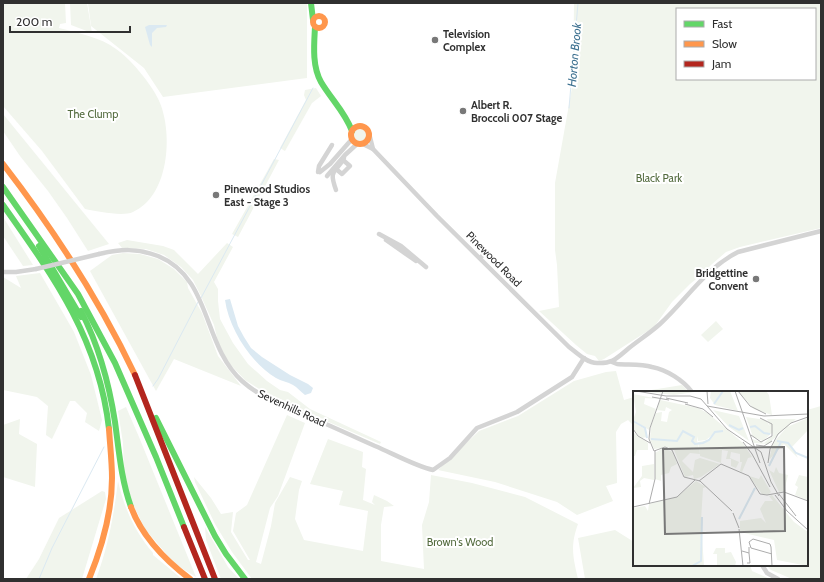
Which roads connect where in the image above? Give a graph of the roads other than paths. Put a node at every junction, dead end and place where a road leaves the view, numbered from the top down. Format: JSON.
{"nodes":[{"id":1,"x":312,"y":3,"type":"edge"},
{"id":2,"x":319,"y":16,"type":"junction"},
{"id":3,"x":314,"y":23,"type":"junction"},
{"id":4,"x":324,"y":26,"type":"junction"},
{"id":5,"x":314,"y":46,"type":"junction"},
{"id":6,"x":348,"y":120,"type":"junction"},
{"id":7,"x":360,"y":126,"type":"junction"},
{"id":8,"x":352,"y":131,"type":"junction"},
{"id":9,"x":370,"y":136,"type":"junction"},
{"id":10,"x":358,"y":142,"type":"junction"},
{"id":11,"x":332,"y":145,"type":"dead end"},
{"id":12,"x":373,"y":149,"type":"junction"},
{"id":13,"x":344,"y":157,"type":"junction"},
{"id":14,"x":3,"y":164,"type":"edge"},
{"id":15,"x":336,"y":169,"type":"junction"},
{"id":16,"x":327,"y":176,"type":"dead end"},
{"id":17,"x":3,"y":187,"type":"edge"},
{"id":18,"x":336,"y":190,"type":"dead end"},
{"id":19,"x":3,"y":195,"type":"edge"},
{"id":20,"x":3,"y":205,"type":"edge"},
{"id":21,"x":821,"y":231,"type":"edge"},
{"id":22,"x":379,"y":234,"type":"joint"},
{"id":23,"x":42,"y":240,"type":"junction"},
{"id":24,"x":485,"y":253,"type":"dead end"},
{"id":25,"x":480,"y":258,"type":"junction"},
{"id":26,"x":3,"y":272,"type":"edge"},
{"id":27,"x":94,"y":341,"type":"junction"},
{"id":28,"x":584,"y":358,"type":"junction"},
{"id":29,"x":612,"y":362,"type":"junction"},
{"id":30,"x":691,"y":391,"type":"edge"},
{"id":31,"x":143,"y":395,"type":"junction"},
{"id":32,"x":763,"y":566,"type":"edge"},
{"id":33,"x":89,"y":579,"type":"edge"},
{"id":34,"x":190,"y":579,"type":"edge"},
{"id":35,"x":205,"y":579,"type":"edge"},
{"id":36,"x":215,"y":579,"type":"edge"},
{"id":37,"x":245,"y":579,"type":"edge"},
{"id":38,"x":778,"y":579,"type":"edge"}],
"edges":[{"from":1,"to":2,"type":"main road"},
{"from":1,"to":3,"type":"main road"},
{"from":2,"to":3,"type":"main road"},
{"from":2,"to":4,"type":"main road"},
{"from":3,"to":4,"type":"main road"},
{"from":3,"to":5,"type":"main road"},
{"from":4,"to":5,"type":"main road"},
{"from":5,"to":6,"type":"main road"},
{"from":6,"to":7,"type":"main road"},
{"from":6,"to":8,"type":"main road"},
{"from":7,"to":8,"type":"main road"},
{"from":7,"to":9,"type":"main road"},
{"from":8,"to":10,"type":"main road"},
{"from":9,"to":10,"type":"main road"},
{"from":9,"to":12,"type":"street"},
{"from":10,"to":11,"type":"street"},
{"from":10,"to":12,"type":"street","name":"Pinewood Road"},
{"from":10,"to":13,"type":"street"},
{"from":12,"to":25,"type":"street","name":"Pinewood Road"},
{"from":13,"to":15,"type":"street"},
{"from":13,"to":15,"type":"street"},
{"from":13,"to":16,"type":"street"},
{"from":14,"to":31,"type":"main road"},
{"from":15,"to":18,"type":"street"},
{"from":17,"to":23,"type":"main road"},
{"from":19,"to":27,"type":"main road"},
{"from":20,"to":33,"type":"main road"},
{"from":21,"to":29,"type":"street"},
{"from":22,"to":22,"type":"street"},
{"from":23,"to":27,"type":"main road"},
{"from":23,"to":35,"type":"main road"},
{"from":24,"to":25,"type":"street"},
{"from":25,"to":28,"type":"street","name":"Pinewood Road"},
{"from":26,"to":28,"type":"street","name":"Sevenhills Road","bridge":true},
{"from":27,"to":34,"type":"main road"},
{"from":28,"to":29,"type":"street","name":"Pinewood Road"},
{"from":29,"to":30,"type":"street","name":"Pinewood Road"},
{"from":31,"to":36,"type":"main road"},
{"from":31,"to":37,"type":"main road"},
{"from":32,"to":38,"type":"street"}]}
